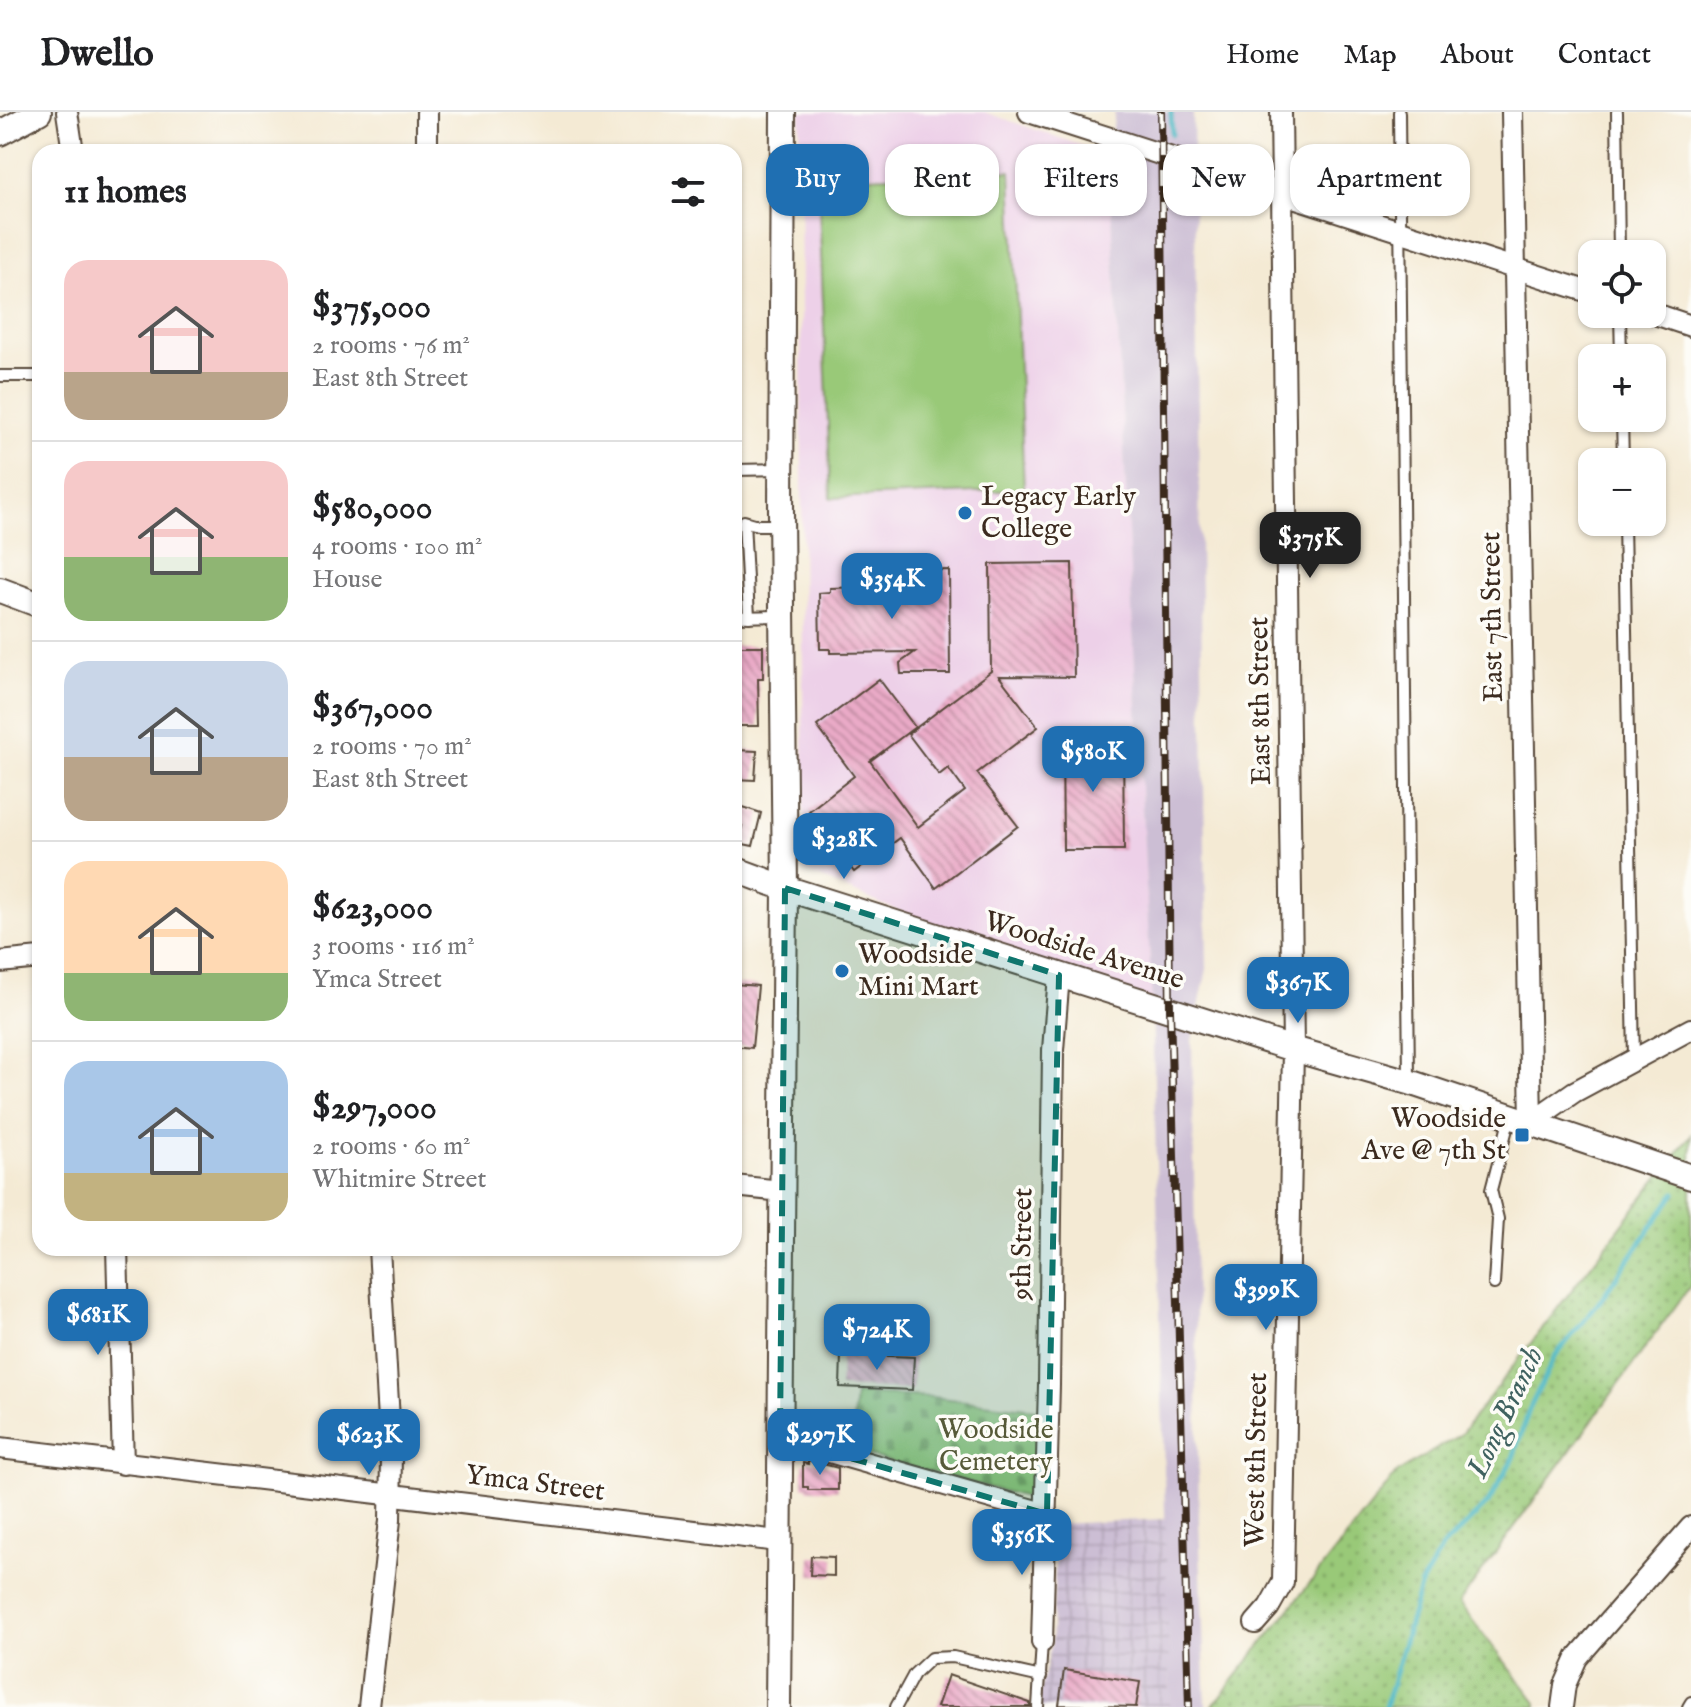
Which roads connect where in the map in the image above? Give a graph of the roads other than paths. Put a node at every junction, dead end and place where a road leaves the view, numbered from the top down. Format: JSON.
{"nodes":[{"id":1,"x":39,"y":112,"type":"edge"},
{"id":2,"x":67,"y":112,"type":"edge"},
{"id":3,"x":427,"y":112,"type":"edge"},
{"id":4,"x":783,"y":112,"type":"edge"},
{"id":5,"x":1029,"y":112,"type":"edge"},
{"id":6,"x":1281,"y":112,"type":"edge"},
{"id":7,"x":1399,"y":112,"type":"edge"},
{"id":8,"x":1512,"y":112,"type":"edge"},
{"id":9,"x":1617,"y":112,"type":"edge"},
{"id":10,"x":0,"y":133,"type":"edge"},
{"id":11,"x":72,"y":144,"type":"edge"},
{"id":12,"x":427,"y":144,"type":"edge"},
{"id":13,"x":1283,"y":194,"type":"junction"},
{"id":14,"x":1400,"y":230,"type":"junction"},
{"id":15,"x":1619,"y":240,"type":"edge"},
{"id":16,"x":1513,"y":268,"type":"junction"},
{"id":17,"x":1578,"y":289,"type":"edge"},
{"id":18,"x":1666,"y":318,"type":"edge"},
{"id":19,"x":1691,"y":326,"type":"edge"},
{"id":20,"x":0,"y":376,"type":"edge"},
{"id":21,"x":32,"y":376,"type":"edge"},
{"id":22,"x":782,"y":469,"type":"junction"},
{"id":23,"x":742,"y":470,"type":"edge"},
{"id":24,"x":742,"y":522,"type":"edge"},
{"id":25,"x":781,"y":525,"type":"junction"},
{"id":26,"x":1624,"y":536,"type":"edge"},
{"id":27,"x":742,"y":540,"type":"edge"},
{"id":28,"x":742,"y":565,"type":"edge"},
{"id":29,"x":746,"y":565,"type":"junction"},
{"id":30,"x":0,"y":590,"type":"edge"},
{"id":31,"x":32,"y":602,"type":"edge"},
{"id":32,"x":782,"y":616,"type":"junction"},
{"id":33,"x":742,"y":617,"type":"edge"},
{"id":34,"x":749,"y":617,"type":"junction"},
{"id":35,"x":742,"y":872,"type":"edge"},
{"id":36,"x":785,"y":888,"type":"junction"},
{"id":37,"x":32,"y":959,"type":"edge"},
{"id":38,"x":0,"y":962,"type":"edge"},
{"id":39,"x":1059,"y":975,"type":"junction"},
{"id":40,"x":1691,"y":1029,"type":"edge"},
{"id":41,"x":1293,"y":1049,"type":"junction"},
{"id":42,"x":1634,"y":1060,"type":"junction"},
{"id":43,"x":1409,"y":1082,"type":"junction"},
{"id":44,"x":1521,"y":1118,"type":"junction"},
{"id":45,"x":1691,"y":1177,"type":"edge"},
{"id":46,"x":742,"y":1187,"type":"edge"},
{"id":47,"x":782,"y":1191,"type":"junction"},
{"id":48,"x":117,"y":1256,"type":"edge"},
{"id":49,"x":379,"y":1256,"type":"edge"},
{"id":50,"x":1494,"y":1284,"type":"dead end"},
{"id":51,"x":780,"y":1438,"type":"junction"},
{"id":52,"x":0,"y":1448,"type":"edge"},
{"id":53,"x":123,"y":1464,"type":"junction"},
{"id":54,"x":390,"y":1495,"type":"junction"},
{"id":55,"x":1047,"y":1514,"type":"junction"},
{"id":56,"x":1691,"y":1527,"type":"edge"},
{"id":57,"x":778,"y":1541,"type":"junction"},
{"id":58,"x":1255,"y":1623,"type":"dead end"},
{"id":59,"x":1042,"y":1642,"type":"joint"},
{"id":60,"x":1041,"y":1677,"type":"junction"},
{"id":61,"x":369,"y":1707,"type":"edge"},
{"id":62,"x":778,"y":1707,"type":"edge"},
{"id":63,"x":896,"y":1707,"type":"edge"},
{"id":64,"x":1038,"y":1707,"type":"edge"},
{"id":65,"x":1562,"y":1707,"type":"edge"}],
"edges":[{"from":1,"to":10,"type":"street"},
{"from":2,"to":11,"type":"street"},
{"from":3,"to":12,"type":"street"},
{"from":4,"to":22,"type":"street"},
{"from":5,"to":13,"type":"street"},
{"from":6,"to":13,"type":"street","name":"East 8th Street"},
{"from":7,"to":14,"type":"lane"},
{"from":8,"to":16,"type":"street","name":"East 7th Street"},
{"from":9,"to":15,"type":"lane"},
{"from":13,"to":14,"type":"street"},
{"from":13,"to":41,"type":"street","name":"East 8th Street"},
{"from":14,"to":16,"type":"street"},
{"from":14,"to":43,"type":"lane"},
{"from":16,"to":17,"type":"street"},
{"from":16,"to":44,"type":"street","name":"East 7th Street"},
{"from":18,"to":19,"type":"street"},
{"from":20,"to":21,"type":"lane"},
{"from":22,"to":23,"type":"lane"},
{"from":22,"to":25,"type":"street"},
{"from":24,"to":25,"type":"lane"},
{"from":25,"to":32,"type":"street"},
{"from":26,"to":42,"type":"lane"},
{"from":27,"to":29,"type":"lane"},
{"from":28,"to":29,"type":"lane"},
{"from":29,"to":34,"type":"lane"},
{"from":30,"to":31,"type":"street"},
{"from":32,"to":34,"type":"lane"},
{"from":32,"to":36,"type":"street"},
{"from":33,"to":34,"type":"lane"},
{"from":35,"to":36,"type":"street","name":"Woodside Avenue"},
{"from":36,"to":39,"type":"street","name":"Woodside Avenue"},
{"from":36,"to":47,"type":"street"},
{"from":37,"to":38,"type":"street"},
{"from":39,"to":41,"type":"street","name":"Woodside Avenue"},
{"from":39,"to":55,"type":"street","name":"9th Street"},
{"from":40,"to":42,"type":"street"},
{"from":41,"to":43,"type":"street","name":"Woodside Avenue"},
{"from":41,"to":58,"type":"street","name":"West 8th Street"},
{"from":42,"to":44,"type":"street"},
{"from":43,"to":44,"type":"street","name":"Woodside Avenue"},
{"from":44,"to":45,"type":"street","name":"Woodside Avenue"},
{"from":44,"to":50,"type":"lane"},
{"from":46,"to":47,"type":"street"},
{"from":47,"to":51,"type":"street"},
{"from":48,"to":53,"type":"street"},
{"from":49,"to":54,"type":"street"},
{"from":51,"to":55,"type":"street"},
{"from":51,"to":57,"type":"street"},
{"from":52,"to":53,"type":"street","name":"Ymca Street"},
{"from":53,"to":54,"type":"street","name":"Ymca Street"},
{"from":54,"to":57,"type":"street","name":"Ymca Street"},
{"from":54,"to":61,"type":"street"},
{"from":55,"to":59,"type":"street","name":"9th Street"},
{"from":56,"to":65,"type":"street"},
{"from":57,"to":62,"type":"street"},
{"from":59,"to":60,"type":"lane"},
{"from":60,"to":63,"type":"lane"},
{"from":60,"to":64,"type":"lane"}]}
